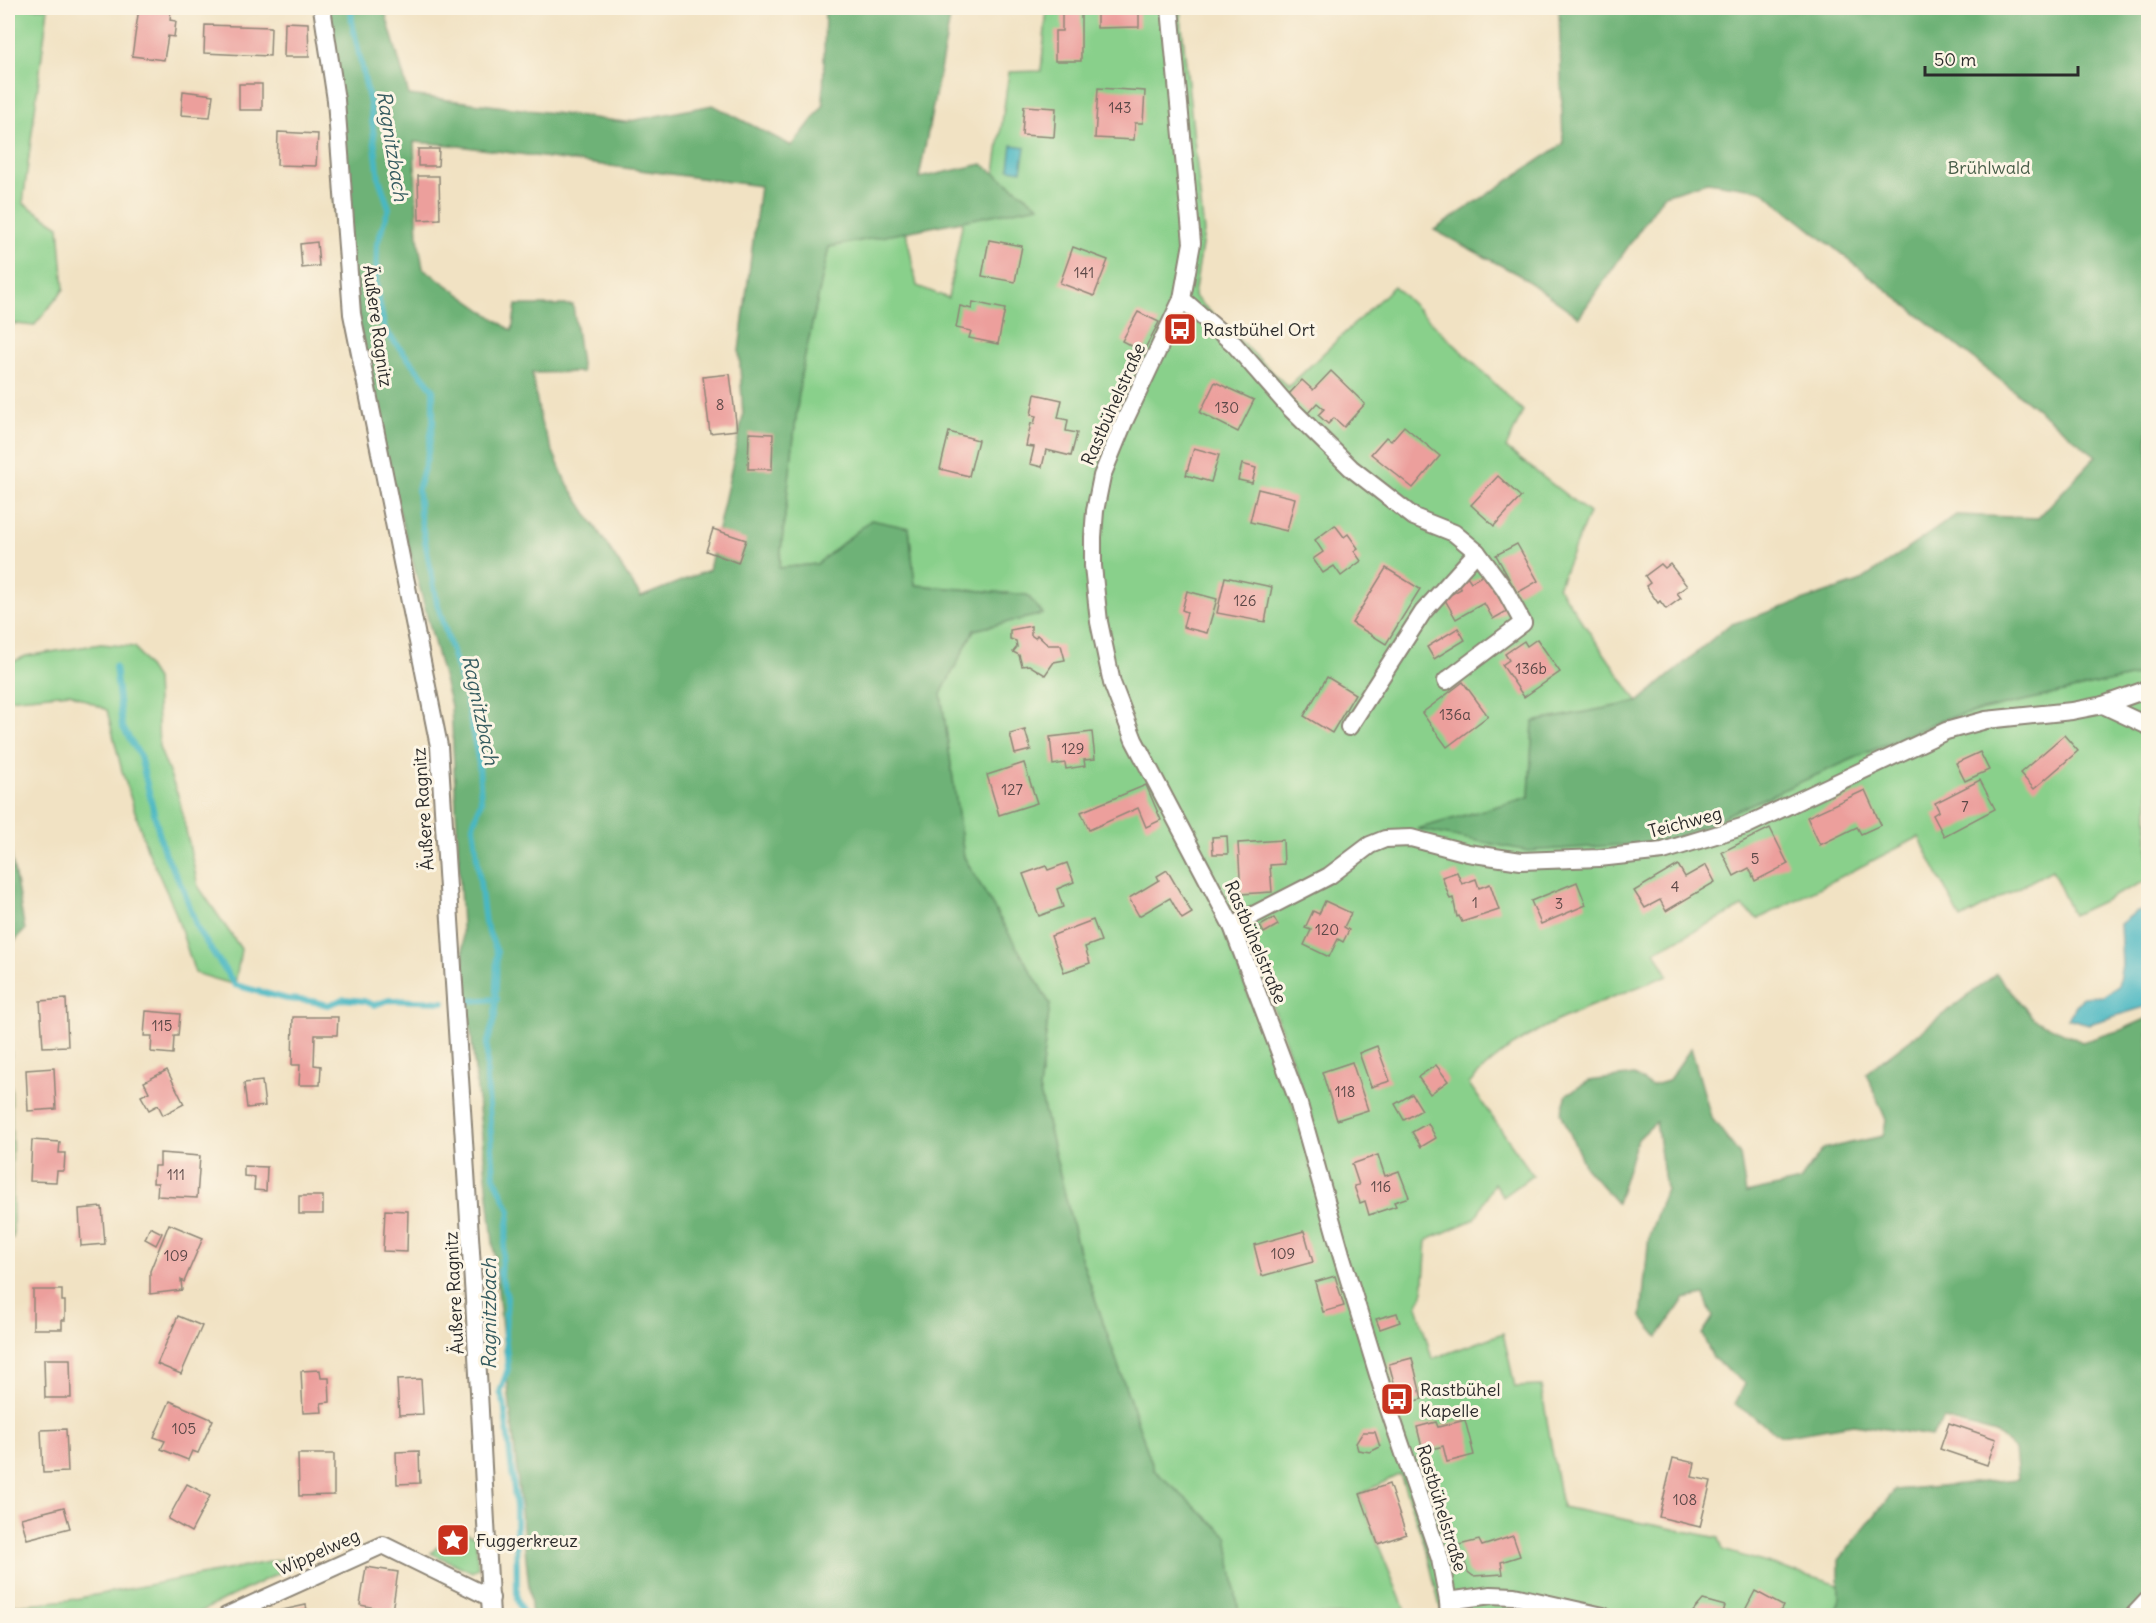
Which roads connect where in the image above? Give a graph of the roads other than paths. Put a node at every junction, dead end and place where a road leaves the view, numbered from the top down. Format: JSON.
{"nodes":[{"id":1,"x":322,"y":8,"type":"edge"},
{"id":2,"x":1170,"y":8,"type":"edge"},
{"id":3,"x":1182,"y":299,"type":"junction"},
{"id":4,"x":1477,"y":552,"type":"junction"},
{"id":5,"x":1446,"y":681,"type":"dead end"},
{"id":6,"x":2148,"y":689,"type":"edge"},
{"id":7,"x":2103,"y":705,"type":"junction"},
{"id":8,"x":2148,"y":726,"type":"edge"},
{"id":9,"x":1349,"y":727,"type":"dead end"},
{"id":10,"x":1232,"y":926,"type":"junction"},
{"id":11,"x":491,"y":1598,"type":"junction"},
{"id":12,"x":2148,"y":1600,"type":"edge"},
{"id":13,"x":1448,"y":1608,"type":"edge"},
{"id":14,"x":226,"y":1616,"type":"edge"},
{"id":15,"x":491,"y":1616,"type":"edge"},
{"id":16,"x":1603,"y":1616,"type":"edge"},
{"id":17,"x":2133,"y":1616,"type":"edge"}],
"edges":[{"from":1,"to":11,"type":"street","name":"Äußere Ragnitz"},
{"from":2,"to":3,"type":"street","name":"Rastbühelstraße"},
{"from":3,"to":4,"type":"street"},
{"from":3,"to":10,"type":"street","name":"Rastbühelstraße"},
{"from":4,"to":5,"type":"street"},
{"from":4,"to":9,"type":"street"},
{"from":6,"to":7,"type":"street","name":"Teichweg"},
{"from":7,"to":8,"type":"street"},
{"from":7,"to":10,"type":"street","name":"Teichweg"},
{"from":10,"to":13,"type":"street","name":"Rastbühelstraße"},
{"from":11,"to":14,"type":"street","name":"Wippelweg"},
{"from":11,"to":15,"type":"street","name":"Äußere Ragnitz"},
{"from":12,"to":17,"type":"street"},
{"from":13,"to":16,"type":"street"}]}
